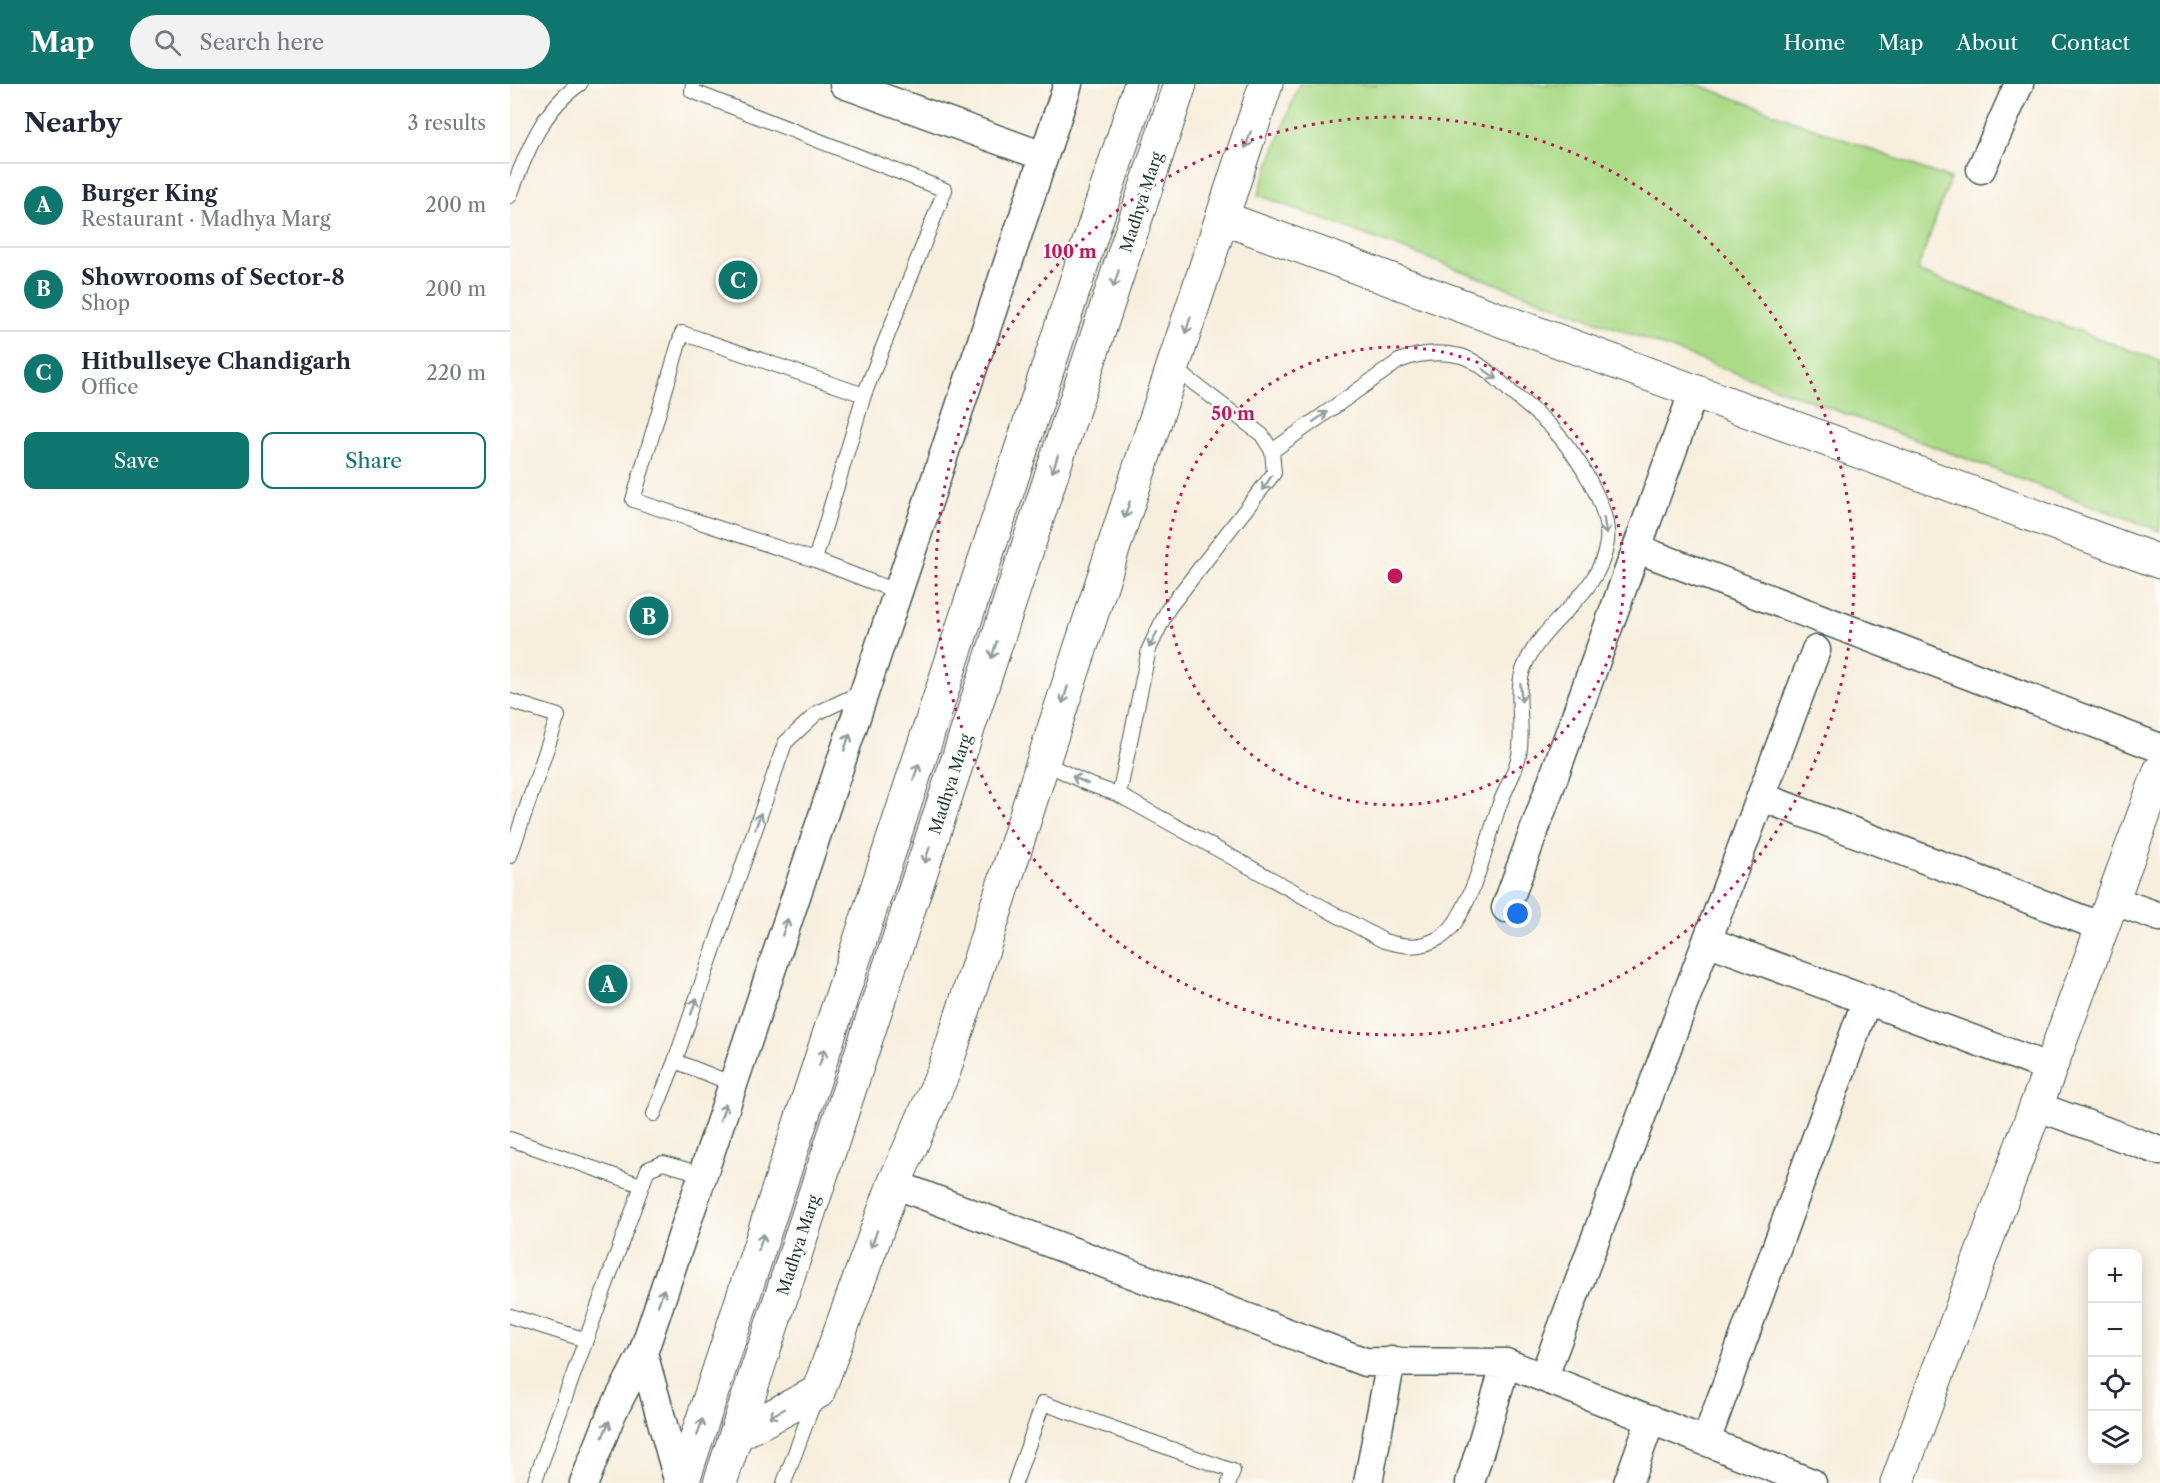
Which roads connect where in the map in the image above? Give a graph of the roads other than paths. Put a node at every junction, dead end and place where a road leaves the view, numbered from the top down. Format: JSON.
{"nodes":[{"id":1,"x":580,"y":84,"type":"edge"},
{"id":2,"x":693,"y":84,"type":"edge"},
{"id":3,"x":844,"y":84,"type":"edge"},
{"id":4,"x":1068,"y":84,"type":"edge"},
{"id":5,"x":1142,"y":84,"type":"edge"},
{"id":6,"x":1180,"y":84,"type":"edge"},
{"id":7,"x":1266,"y":84,"type":"edge"},
{"id":8,"x":2019,"y":84,"type":"edge"},
{"id":9,"x":1043,"y":156,"type":"junction"},
{"id":10,"x":1981,"y":169,"type":"dead end"},
{"id":11,"x":510,"y":196,"type":"edge"},
{"id":12,"x":1222,"y":218,"type":"junction"},
{"id":13,"x":1174,"y":368,"type":"junction"},
{"id":14,"x":1695,"y":391,"type":"junction"},
{"id":15,"x":864,"y":396,"type":"junction"},
{"id":16,"x":1272,"y":451,"type":"junction"},
{"id":17,"x":1638,"y":549,"type":"junction"},
{"id":18,"x":815,"y":560,"type":"junction"},
{"id":19,"x":2160,"y":562,"type":"edge"},
{"id":20,"x":898,"y":592,"type":"junction"},
{"id":21,"x":1816,"y":650,"type":"dead end"},
{"id":22,"x":864,"y":691,"type":"junction"},
{"id":23,"x":510,"y":701,"type":"edge"},
{"id":24,"x":2160,"y":748,"type":"edge"},
{"id":25,"x":1043,"y":762,"type":"junction"},
{"id":26,"x":2160,"y":771,"type":"edge"},
{"id":27,"x":1119,"y":795,"type":"junction"},
{"id":28,"x":1762,"y":796,"type":"junction"},
{"id":29,"x":510,"y":856,"type":"edge"},
{"id":30,"x":1506,"y":908,"type":"dead end"},
{"id":31,"x":2107,"y":914,"type":"junction"},
{"id":32,"x":2160,"y":917,"type":"edge"},
{"id":33,"x":1707,"y":941,"type":"junction"},
{"id":34,"x":1866,"y":999,"type":"junction"},
{"id":35,"x":675,"y":1061,"type":"junction"},
{"id":36,"x":2050,"y":1068,"type":"junction"},
{"id":37,"x":733,"y":1084,"type":"junction"},
{"id":38,"x":2036,"y":1106,"type":"junction"},
{"id":39,"x":654,"y":1114,"type":"dead end"},
{"id":40,"x":510,"y":1139,"type":"edge"},
{"id":41,"x":2160,"y":1151,"type":"edge"},
{"id":42,"x":702,"y":1174,"type":"junction"},
{"id":43,"x":894,"y":1184,"type":"junction"},
{"id":44,"x":641,"y":1185,"type":"junction"},
{"id":45,"x":510,"y":1316,"type":"edge"},
{"id":46,"x":586,"y":1340,"type":"junction"},
{"id":47,"x":643,"y":1353,"type":"junction"},
{"id":48,"x":1391,"y":1361,"type":"junction"},
{"id":49,"x":1506,"y":1362,"type":"junction"},
{"id":50,"x":1544,"y":1376,"type":"junction"},
{"id":51,"x":818,"y":1392,"type":"junction"},
{"id":52,"x":1651,"y":1419,"type":"junction"},
{"id":53,"x":736,"y":1435,"type":"junction"},
{"id":54,"x":1706,"y":1441,"type":"junction"},
{"id":55,"x":534,"y":1483,"type":"edge"},
{"id":56,"x":584,"y":1483,"type":"edge"},
{"id":57,"x":681,"y":1483,"type":"edge"},
{"id":58,"x":720,"y":1483,"type":"edge"},
{"id":59,"x":784,"y":1483,"type":"edge"},
{"id":60,"x":1015,"y":1483,"type":"edge"},
{"id":61,"x":1229,"y":1483,"type":"edge"},
{"id":62,"x":1368,"y":1483,"type":"edge"},
{"id":63,"x":1470,"y":1483,"type":"edge"},
{"id":64,"x":1628,"y":1483,"type":"edge"},
{"id":65,"x":1812,"y":1483,"type":"edge"},
{"id":66,"x":1897,"y":1483,"type":"edge"}],
"edges":[{"from":1,"to":11,"type":"lane"},
{"from":2,"to":15,"type":"lane"},
{"from":3,"to":9,"type":"street"},
{"from":4,"to":9,"type":"street"},
{"from":57,"to":5,"type":"street","one_way":true},
{"from":6,"to":53,"type":"street","name":"Madhya Marg","one_way":true},
{"from":7,"to":12,"type":"street","one_way":true},
{"from":8,"to":10,"type":"street"},
{"from":9,"to":20,"type":"street"},
{"from":12,"to":13,"type":"street","one_way":true},
{"from":12,"to":14,"type":"street"},
{"from":13,"to":16,"type":"lane"},
{"from":13,"to":25,"type":"street","one_way":true},
{"from":14,"to":17,"type":"street"},
{"from":14,"to":19,"type":"street"},
{"from":15,"to":18,"type":"lane"},
{"from":15,"to":18,"type":"lane"},
{"from":16,"to":27,"type":"lane","one_way":true},
{"from":16,"to":27,"type":"lane","one_way":true},
{"from":17,"to":24,"type":"street"},
{"from":17,"to":30,"type":"street"},
{"from":18,"to":20,"type":"lane"},
{"from":20,"to":22,"type":"street"},
{"from":21,"to":28,"type":"street"},
{"from":35,"to":22,"type":"lane","one_way":true},
{"from":37,"to":22,"type":"street","one_way":true},
{"from":23,"to":29,"type":"lane"},
{"from":27,"to":25,"type":"lane","one_way":true},
{"from":25,"to":43,"type":"street"},
{"from":26,"to":31,"type":"street"},
{"from":28,"to":31,"type":"street"},
{"from":28,"to":33,"type":"street"},
{"from":31,"to":32,"type":"street"},
{"from":31,"to":36,"type":"street"},
{"from":33,"to":34,"type":"street"},
{"from":33,"to":50,"type":"street"},
{"from":34,"to":36,"type":"street"},
{"from":34,"to":54,"type":"street"},
{"from":35,"to":37,"type":"lane"},
{"from":35,"to":39,"type":"lane"},
{"from":36,"to":38,"type":"street"},
{"from":42,"to":37,"type":"street","one_way":true},
{"from":38,"to":41,"type":"street"},
{"from":38,"to":66,"type":"street"},
{"from":40,"to":44,"type":"lane"},
{"from":42,"to":44,"type":"lane"},
{"from":47,"to":42,"type":"street","one_way":true},
{"from":43,"to":48,"type":"street"},
{"from":43,"to":51,"type":"street","one_way":true},
{"from":44,"to":46,"type":"lane"},
{"from":45,"to":46,"type":"lane"},
{"from":46,"to":55,"type":"lane"},
{"from":56,"to":47,"type":"street","one_way":true},
{"from":47,"to":57,"type":"street"},
{"from":48,"to":49,"type":"street"},
{"from":48,"to":62,"type":"street"},
{"from":49,"to":50,"type":"street"},
{"from":49,"to":63,"type":"street"},
{"from":50,"to":52,"type":"street"},
{"from":51,"to":53,"type":"street","one_way":true},
{"from":51,"to":59,"type":"lane"},
{"from":52,"to":54,"type":"street"},
{"from":52,"to":64,"type":"street"},
{"from":53,"to":58,"type":"street","name":"Madhya Marg"},
{"from":54,"to":65,"type":"street"},
{"from":60,"to":61,"type":"lane"}]}
